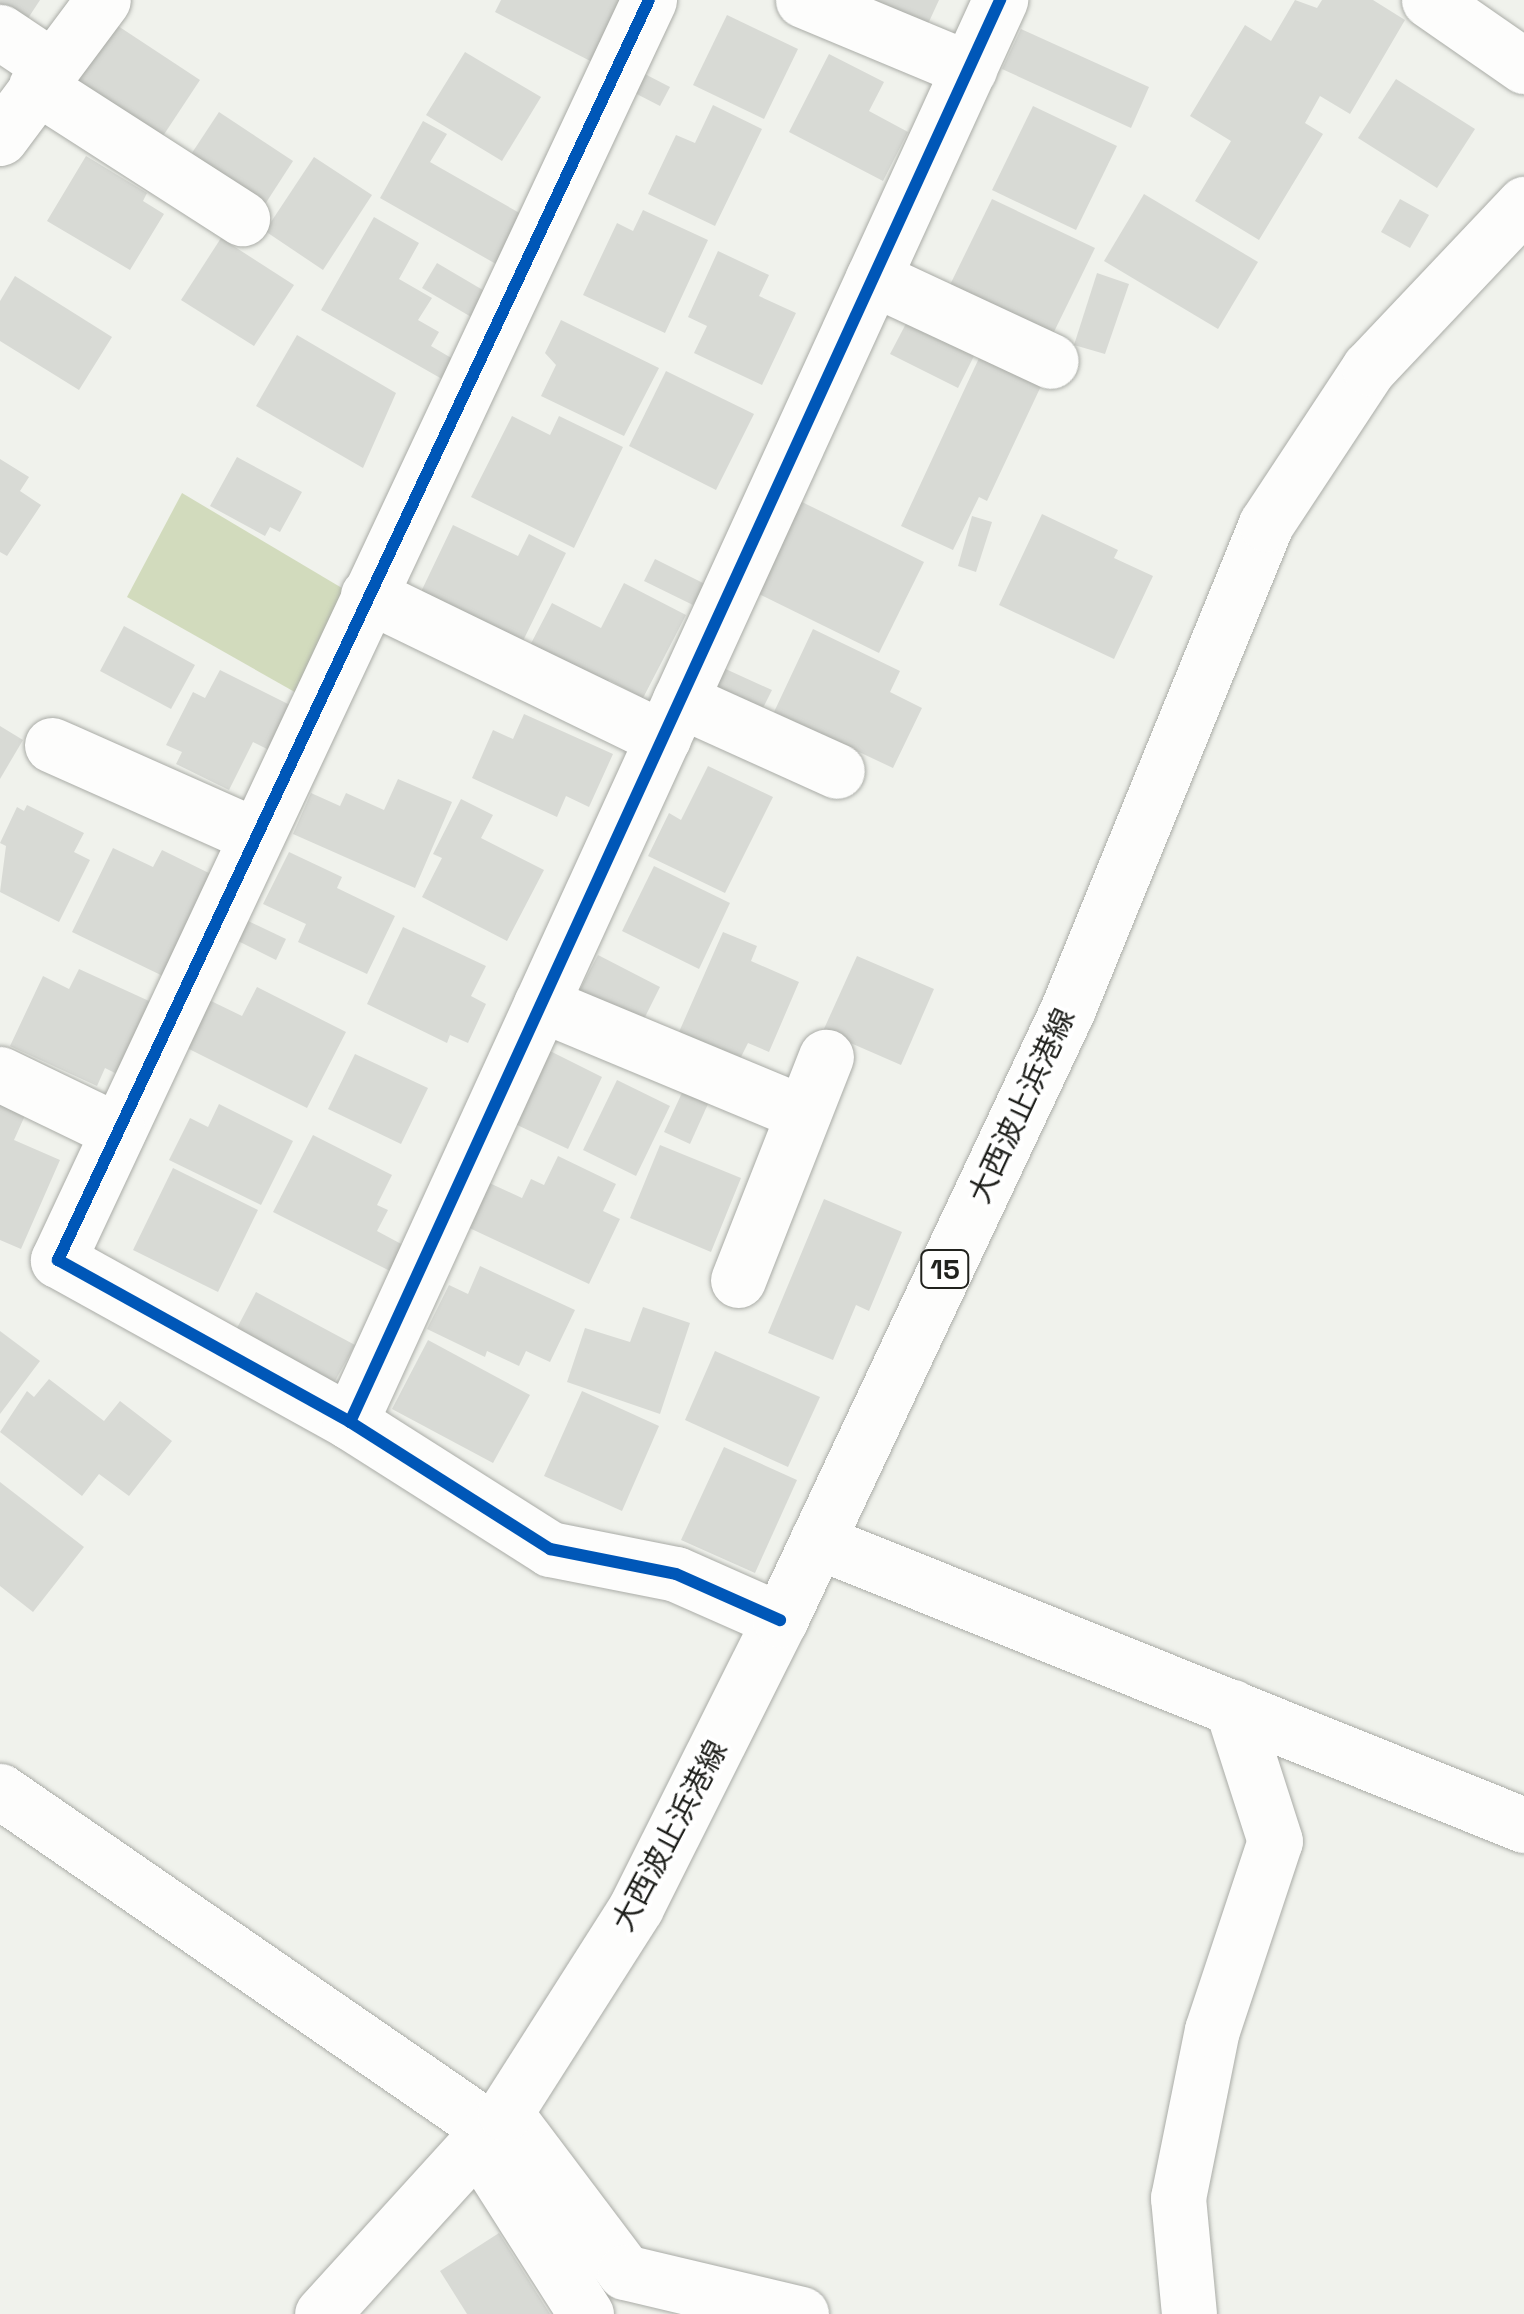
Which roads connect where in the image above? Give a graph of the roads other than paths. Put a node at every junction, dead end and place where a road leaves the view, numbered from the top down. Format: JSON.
{"nodes":[{"id":1,"x":103,"y":0,"type":"edge"},
{"id":2,"x":649,"y":0,"type":"edge"},
{"id":3,"x":803,"y":0,"type":"edge"},
{"id":4,"x":1000,"y":0,"type":"edge"},
{"id":5,"x":1429,"y":0,"type":"edge"},
{"id":6,"x":0,"y":32,"type":"edge"},
{"id":7,"x":1524,"y":66,"type":"edge"},
{"id":8,"x":968,"y":69,"type":"junction"},
{"id":9,"x":44,"y":76,"type":"junction"},
{"id":10,"x":0,"y":138,"type":"edge"},
{"id":11,"x":1524,"y":204,"type":"edge"},
{"id":12,"x":242,"y":218,"type":"dead end"},
{"id":13,"x":873,"y":278,"type":"junction"},
{"id":14,"x":1051,"y":361,"type":"dead end"},
{"id":15,"x":368,"y":595,"type":"junction"},
{"id":16,"x":671,"y":719,"type":"junction"},
{"id":17,"x":52,"y":744,"type":"dead end"},
{"id":18,"x":837,"y":772,"type":"dead end"},
{"id":19,"x":256,"y":836,"type":"junction"},
{"id":20,"x":541,"y":1004,"type":"junction"},
{"id":21,"x":826,"y":1056,"type":"dead end"},
{"id":22,"x":0,"y":1074,"type":"edge"},
{"id":23,"x":803,"y":1113,"type":"junction"},
{"id":24,"x":118,"y":1131,"type":"junction"},
{"id":25,"x":738,"y":1280,"type":"dead end"},
{"id":26,"x":350,"y":1422,"type":"junction"},
{"id":27,"x":817,"y":1540,"type":"junction"},
{"id":28,"x":780,"y":1620,"type":"junction"},
{"id":29,"x":1232,"y":1708,"type":"junction"},
{"id":30,"x":0,"y":1792,"type":"edge"},
{"id":31,"x":1524,"y":1825,"type":"edge"},
{"id":32,"x":491,"y":2128,"type":"junction"},
{"id":33,"x":322,"y":2314,"type":"edge"},
{"id":34,"x":586,"y":2314,"type":"edge"},
{"id":35,"x":801,"y":2314,"type":"edge"},
{"id":36,"x":1189,"y":2314,"type":"edge"}],
"edges":[{"from":1,"to":9,"type":"street"},
{"from":2,"to":15,"type":"street"},
{"from":3,"to":8,"type":"street"},
{"from":4,"to":8,"type":"street"},
{"from":5,"to":7,"type":"street"},
{"from":6,"to":9,"type":"street"},
{"from":8,"to":13,"type":"street"},
{"from":9,"to":10,"type":"street"},
{"from":9,"to":12,"type":"street"},
{"from":11,"to":27,"type":"street","name":"大西波止浜港線","number":"15"},
{"from":13,"to":14,"type":"street"},
{"from":13,"to":16,"type":"street"},
{"from":15,"to":16,"type":"street"},
{"from":15,"to":19,"type":"street"},
{"from":16,"to":18,"type":"street"},
{"from":16,"to":20,"type":"street"},
{"from":17,"to":19,"type":"street"},
{"from":19,"to":24,"type":"street"},
{"from":20,"to":23,"type":"street"},
{"from":20,"to":26,"type":"street"},
{"from":21,"to":23,"type":"street"},
{"from":22,"to":24,"type":"street"},
{"from":23,"to":25,"type":"street"},
{"from":24,"to":26,"type":"street"},
{"from":26,"to":28,"type":"street"},
{"from":27,"to":28,"type":"street","name":"大西波止浜港線","number":"15"},
{"from":27,"to":29,"type":"street"},
{"from":28,"to":32,"type":"street","name":"大西波止浜港線","number":"15"},
{"from":29,"to":31,"type":"street"},
{"from":29,"to":36,"type":"street"},
{"from":30,"to":32,"type":"street"},
{"from":32,"to":33,"type":"street","name":"大西波止浜港線","number":"15"},
{"from":32,"to":34,"type":"street"},
{"from":32,"to":35,"type":"street"}]}
